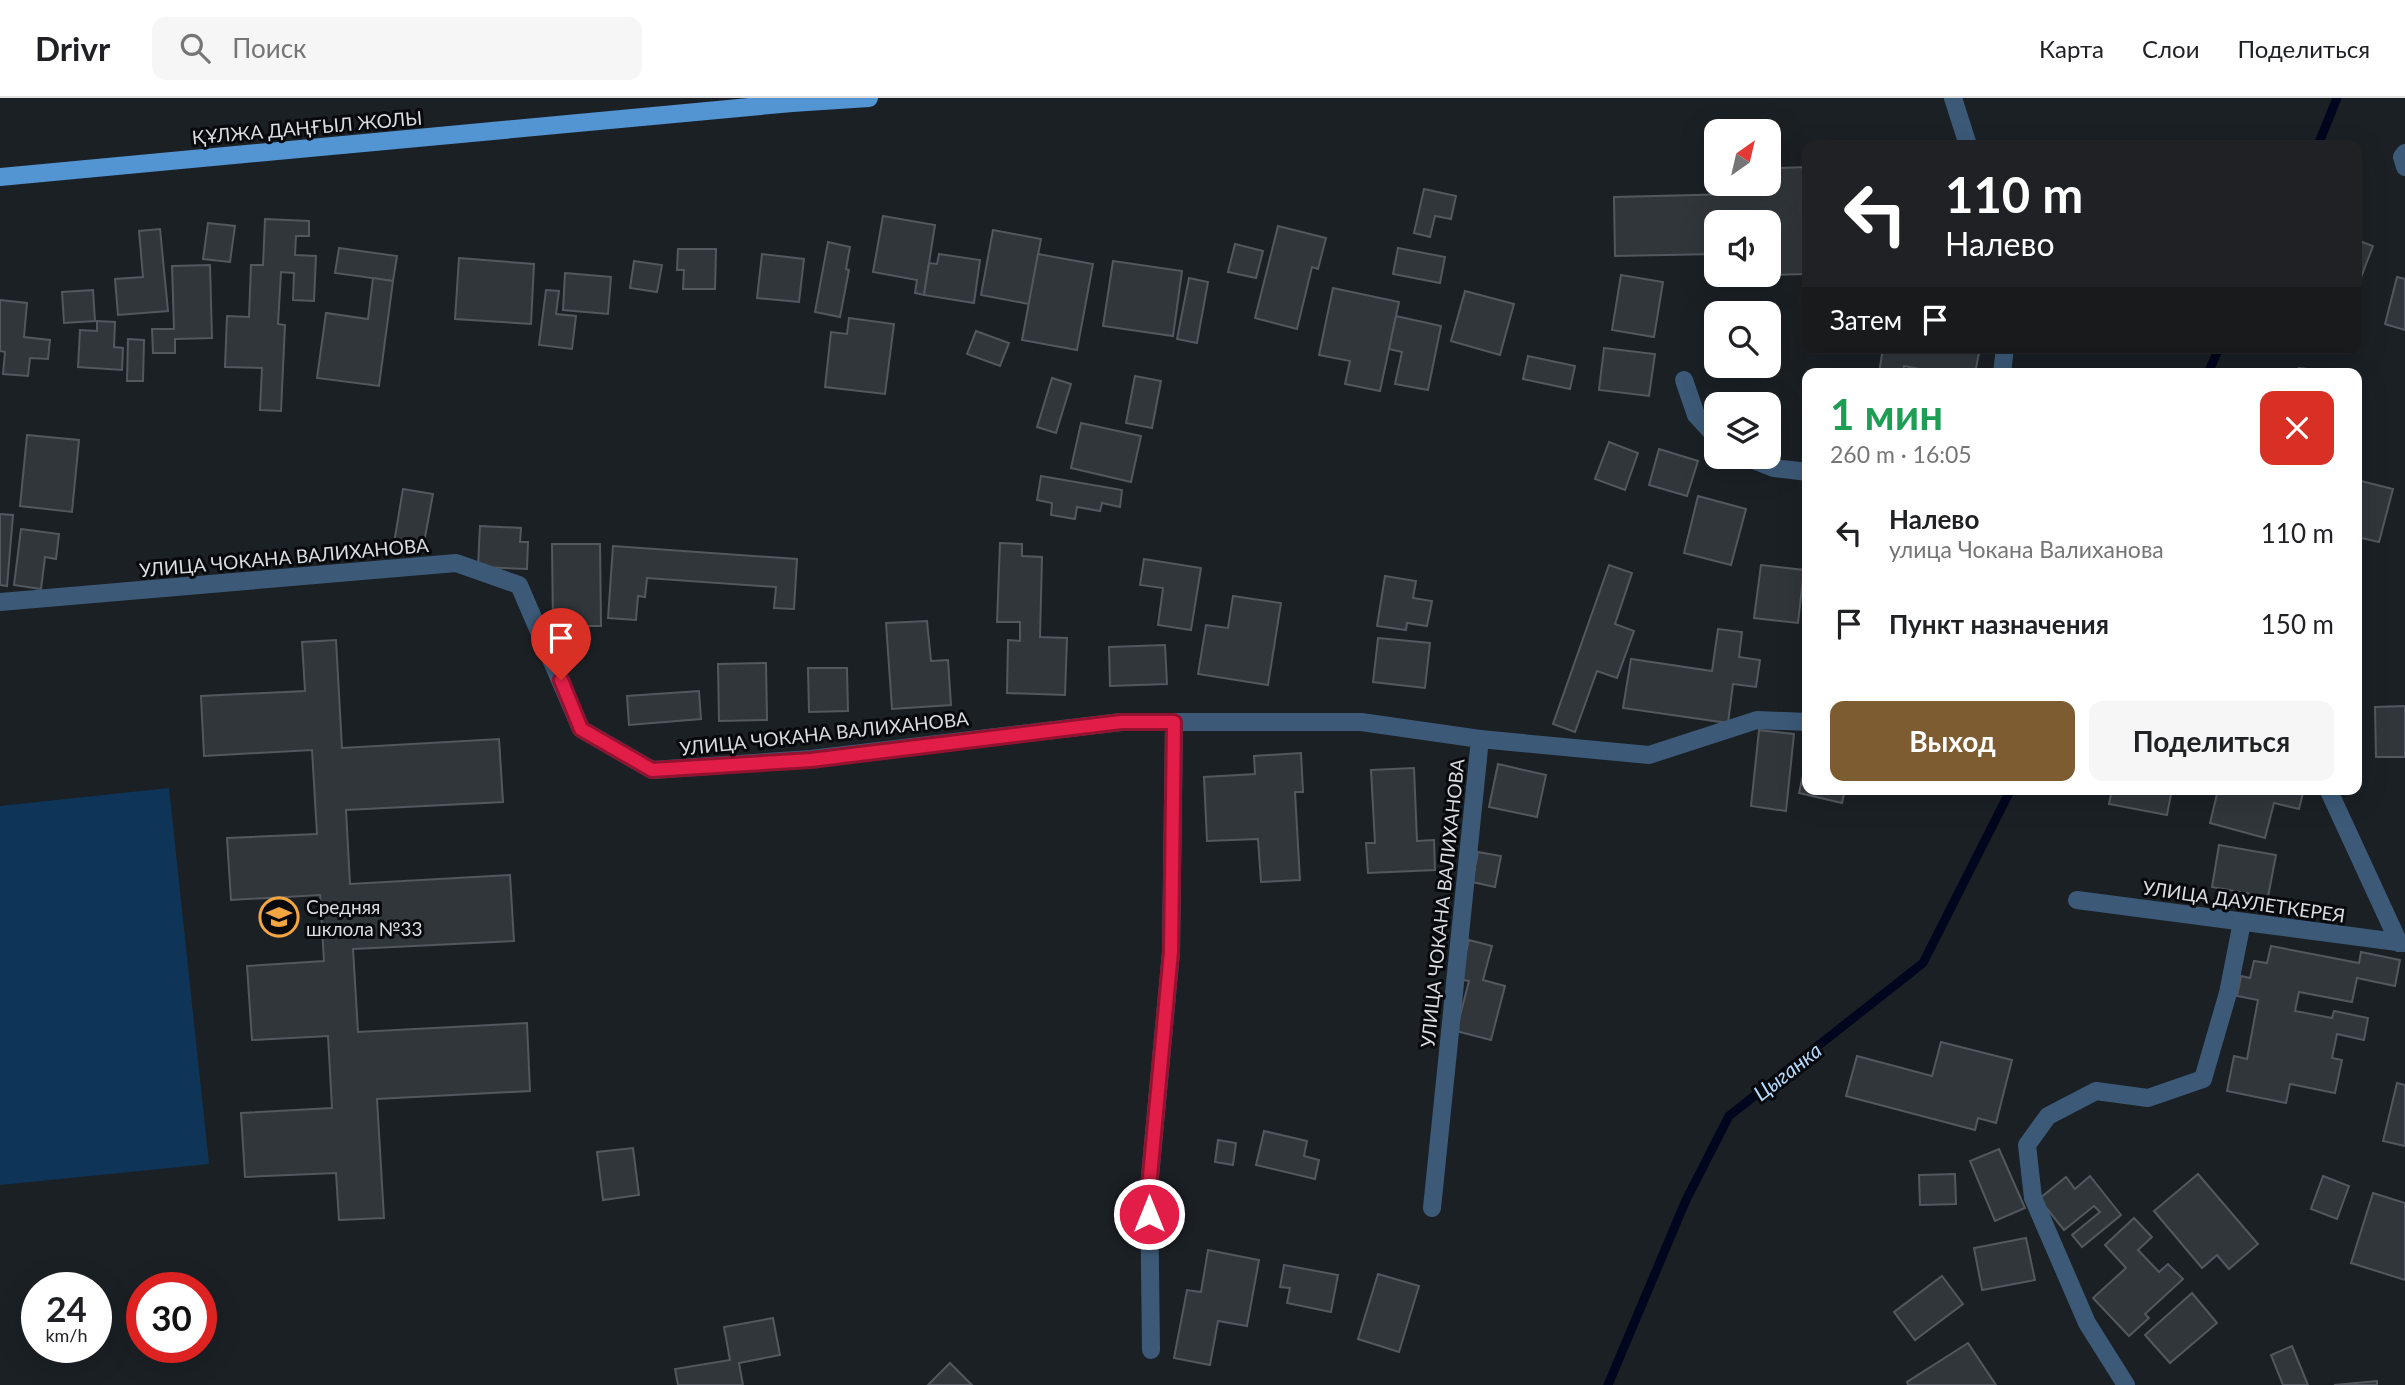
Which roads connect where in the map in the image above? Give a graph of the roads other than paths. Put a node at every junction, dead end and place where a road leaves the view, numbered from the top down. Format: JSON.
{"nodes":[{"id":1,"x":869,"y":98,"type":"edge"},
{"id":2,"x":1953,"y":98,"type":"edge"},
{"id":3,"x":1966,"y":140,"type":"edge"},
{"id":4,"x":2405,"y":153,"type":"edge"},
{"id":5,"x":2405,"y":167,"type":"edge"},
{"id":6,"x":0,"y":177,"type":"edge"},
{"id":7,"x":1684,"y":380,"type":"dead end"},
{"id":8,"x":1704,"y":424,"type":"edge"},
{"id":9,"x":1781,"y":469,"type":"edge"},
{"id":10,"x":1802,"y":471,"type":"edge"},
{"id":11,"x":0,"y":602,"type":"edge"},
{"id":12,"x":1174,"y":722,"type":"junction"},
{"id":13,"x":1802,"y":722,"type":"edge"},
{"id":14,"x":1480,"y":740,"type":"junction"},
{"id":15,"x":2331,"y":795,"type":"edge"},
{"id":16,"x":2077,"y":900,"type":"dead end"},
{"id":17,"x":2242,"y":922,"type":"junction"},
{"id":18,"x":2402,"y":943,"type":"edge"},
{"id":19,"x":1432,"y":1208,"type":"dead end"},
{"id":20,"x":1151,"y":1350,"type":"dead end"},
{"id":21,"x":2126,"y":1385,"type":"edge"}],
"edges":[{"from":1,"to":6,"type":"main road","name":"ҚҰЛЖА ДАҢҒЫЛ ЖОЛЫ"},
{"from":2,"to":3,"type":"street"},
{"from":4,"to":5,"type":"street"},
{"from":7,"to":8,"type":"street"},
{"from":9,"to":10,"type":"street"},
{"from":11,"to":12,"type":"street","name":"УЛИЦА ЧОКАНА ВАЛИХАНОВА"},
{"from":12,"to":14,"type":"street","name":"УЛИЦА ЧОКАНА ВАЛИХАНОВА"},
{"from":12,"to":20,"type":"street"},
{"from":13,"to":14,"type":"street"},
{"from":14,"to":19,"type":"street","name":"УЛИЦА ЧОКАНА ВАЛИХАНОВА"},
{"from":15,"to":18,"type":"street"},
{"from":16,"to":17,"type":"street","name":"УЛИЦА ДАУЛЕТКЕРЕЯ"},
{"from":17,"to":18,"type":"street","name":"УЛИЦА ДАУЛЕТКЕРЕЯ"},
{"from":17,"to":21,"type":"street"}]}
